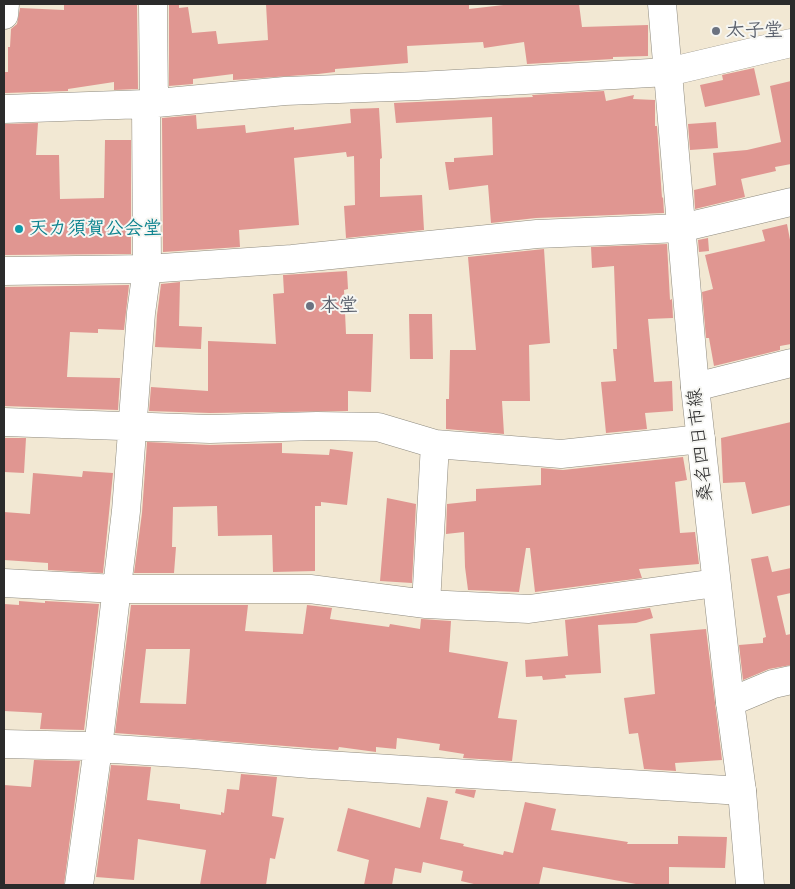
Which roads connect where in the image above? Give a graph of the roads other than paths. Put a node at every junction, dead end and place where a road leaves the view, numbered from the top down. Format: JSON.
{"nodes":[{"id":1,"x":5,"y":4,"type":"edge"},
{"id":2,"x":153,"y":4,"type":"edge"},
{"id":3,"x":662,"y":4,"type":"edge"},
{"id":4,"x":4,"y":15,"type":"edge"},
{"id":5,"x":791,"y":44,"type":"edge"},
{"id":6,"x":668,"y":72,"type":"junction"},
{"id":7,"x":150,"y":104,"type":"junction"},
{"id":8,"x":4,"y":109,"type":"edge"},
{"id":9,"x":791,"y":202,"type":"edge"},
{"id":10,"x":681,"y":228,"type":"junction"},
{"id":11,"x":147,"y":269,"type":"junction"},
{"id":12,"x":4,"y":272,"type":"edge"},
{"id":13,"x":791,"y":363,"type":"edge"},
{"id":14,"x":695,"y":387,"type":"junction"},
{"id":15,"x":4,"y":422,"type":"edge"},
{"id":16,"x":132,"y":427,"type":"junction"},
{"id":17,"x":701,"y":439,"type":"junction"},
{"id":18,"x":435,"y":444,"type":"junction"},
{"id":19,"x":4,"y":583,"type":"edge"},
{"id":20,"x":716,"y":583,"type":"junction"},
{"id":21,"x":117,"y":589,"type":"junction"},
{"id":22,"x":426,"y":604,"type":"junction"},
{"id":23,"x":791,"y":680,"type":"edge"},
{"id":24,"x":730,"y":702,"type":"junction"},
{"id":25,"x":4,"y":744,"type":"edge"},
{"id":26,"x":98,"y":745,"type":"junction"},
{"id":27,"x":742,"y":791,"type":"junction"},
{"id":28,"x":79,"y":885,"type":"edge"},
{"id":29,"x":750,"y":885,"type":"edge"}],
"edges":[{"from":1,"to":4,"type":"street"},
{"from":2,"to":7,"type":"street"},
{"from":3,"to":6,"type":"street","name":"桑名四日市線"},
{"from":5,"to":6,"type":"street"},
{"from":6,"to":7,"type":"street"},
{"from":6,"to":10,"type":"street","name":"桑名四日市線"},
{"from":7,"to":8,"type":"street"},
{"from":7,"to":11,"type":"street"},
{"from":9,"to":10,"type":"street"},
{"from":10,"to":11,"type":"street"},
{"from":10,"to":14,"type":"street","name":"桑名四日市線"},
{"from":11,"to":12,"type":"street"},
{"from":11,"to":16,"type":"street"},
{"from":13,"to":14,"type":"street"},
{"from":14,"to":17,"type":"street","name":"桑名四日市線"},
{"from":15,"to":16,"type":"street"},
{"from":16,"to":18,"type":"street"},
{"from":16,"to":21,"type":"street"},
{"from":17,"to":18,"type":"street"},
{"from":17,"to":20,"type":"street","name":"桑名四日市線"},
{"from":18,"to":22,"type":"street"},
{"from":19,"to":21,"type":"street"},
{"from":20,"to":22,"type":"street"},
{"from":20,"to":24,"type":"street","name":"桑名四日市線"},
{"from":21,"to":22,"type":"street"},
{"from":21,"to":26,"type":"street"},
{"from":23,"to":24,"type":"street"},
{"from":24,"to":27,"type":"street","name":"桑名四日市線"},
{"from":25,"to":26,"type":"street"},
{"from":26,"to":27,"type":"street"},
{"from":26,"to":28,"type":"street"},
{"from":27,"to":29,"type":"street","name":"桑名四日市線"}]}
